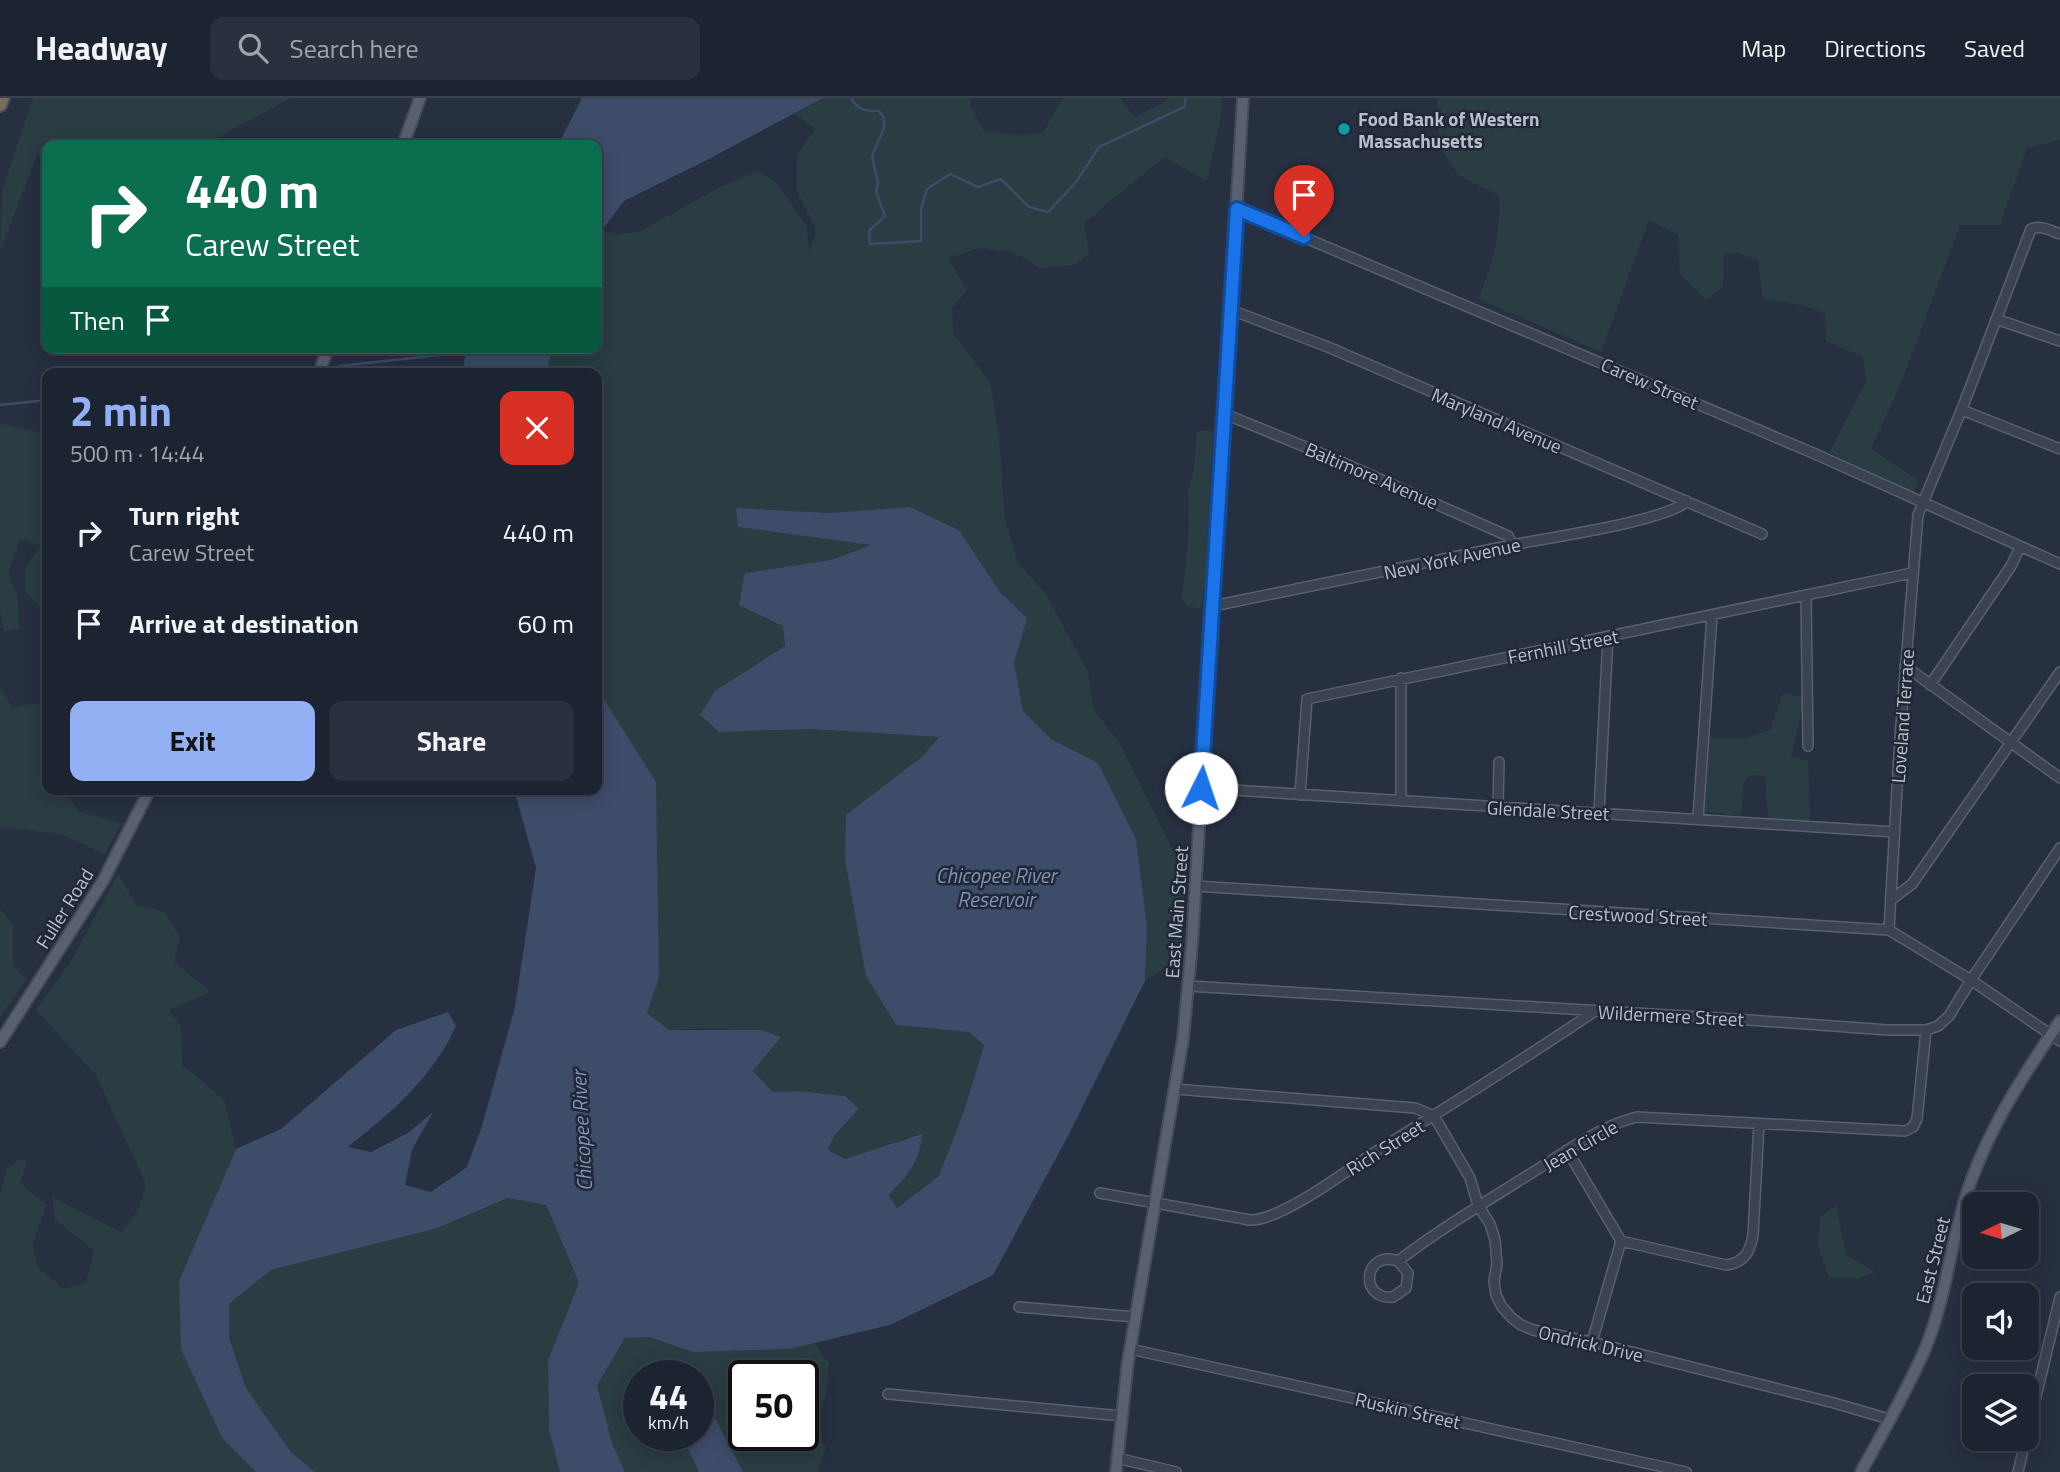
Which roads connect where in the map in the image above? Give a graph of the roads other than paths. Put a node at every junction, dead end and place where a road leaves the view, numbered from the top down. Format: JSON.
{"nodes":[{"id":1,"x":3,"y":98,"type":"edge"},
{"id":2,"x":420,"y":98,"type":"edge"},
{"id":3,"x":1243,"y":98,"type":"edge"},
{"id":4,"x":0,"y":105,"type":"edge"},
{"id":5,"x":405,"y":140,"type":"edge"},
{"id":6,"x":1237,"y":209,"type":"junction"},
{"id":7,"x":2060,"y":234,"type":"edge"},
{"id":8,"x":1231,"y":310,"type":"junction"},
{"id":9,"x":1996,"y":319,"type":"junction"},
{"id":10,"x":2060,"y":341,"type":"edge"},
{"id":11,"x":1962,"y":410,"type":"junction"},
{"id":12,"x":1225,"y":414,"type":"junction"},
{"id":13,"x":2060,"y":449,"type":"edge"},
{"id":14,"x":1687,"y":502,"type":"junction"},
{"id":15,"x":1922,"y":502,"type":"junction"},
{"id":16,"x":1762,"y":534,"type":"dead end"},
{"id":17,"x":1513,"y":545,"type":"junction"},
{"id":18,"x":2020,"y":547,"type":"junction"},
{"id":19,"x":2060,"y":564,"type":"edge"},
{"id":20,"x":1912,"y":573,"type":"junction"},
{"id":21,"x":1805,"y":596,"type":"junction"},
{"id":22,"x":1213,"y":606,"type":"junction"},
{"id":23,"x":1712,"y":615,"type":"junction"},
{"id":24,"x":1608,"y":637,"type":"junction"},
{"id":25,"x":1905,"y":666,"type":"junction"},
{"id":26,"x":2060,"y":672,"type":"edge"},
{"id":27,"x":1401,"y":678,"type":"junction"},
{"id":28,"x":1930,"y":685,"type":"junction"},
{"id":29,"x":2010,"y":744,"type":"junction"},
{"id":30,"x":1808,"y":746,"type":"dead end"},
{"id":31,"x":1499,"y":762,"type":"dead end"},
{"id":32,"x":2060,"y":778,"type":"edge"},
{"id":33,"x":1201,"y":788,"type":"junction"},
{"id":34,"x":1300,"y":794,"type":"junction"},
{"id":35,"x":147,"y":795,"type":"edge"},
{"id":36,"x":1401,"y":801,"type":"junction"},
{"id":37,"x":1498,"y":807,"type":"junction"},
{"id":38,"x":1599,"y":813,"type":"junction"},
{"id":39,"x":1698,"y":819,"type":"junction"},
{"id":40,"x":1895,"y":832,"type":"junction"},
{"id":41,"x":2060,"y":848,"type":"edge"},
{"id":42,"x":1195,"y":886,"type":"junction"},
{"id":43,"x":1891,"y":900,"type":"junction"},
{"id":44,"x":1889,"y":930,"type":"junction"},
{"id":45,"x":1971,"y":980,"type":"junction"},
{"id":46,"x":1188,"y":986,"type":"junction"},
{"id":47,"x":1597,"y":1010,"type":"junction"},
{"id":48,"x":2060,"y":1021,"type":"edge"},
{"id":49,"x":1926,"y":1030,"type":"junction"},
{"id":50,"x":2056,"y":1037,"type":"edge"},
{"id":51,"x":0,"y":1042,"type":"edge"},
{"id":52,"x":1175,"y":1089,"type":"junction"},
{"id":53,"x":1434,"y":1116,"type":"junction"},
{"id":54,"x":1759,"y":1124,"type":"junction"},
{"id":55,"x":1567,"y":1150,"type":"junction"},
{"id":56,"x":1100,"y":1193,"type":"dead end"},
{"id":57,"x":1154,"y":1204,"type":"junction"},
{"id":58,"x":1478,"y":1205,"type":"junction"},
{"id":59,"x":1621,"y":1241,"type":"junction"},
{"id":60,"x":1398,"y":1261,"type":"junction"},
{"id":61,"x":2060,"y":1297,"type":"edge"},
{"id":62,"x":1019,"y":1307,"type":"dead end"},
{"id":63,"x":1135,"y":1317,"type":"junction"},
{"id":64,"x":1592,"y":1342,"type":"junction"},
{"id":65,"x":1130,"y":1349,"type":"junction"},
{"id":66,"x":2039,"y":1384,"type":"edge"},
{"id":67,"x":888,"y":1394,"type":"dead end"},
{"id":68,"x":1122,"y":1416,"type":"junction"},
{"id":69,"x":1889,"y":1419,"type":"junction"},
{"id":70,"x":2023,"y":1451,"type":"edge"},
{"id":71,"x":1117,"y":1458,"type":"junction"},
{"id":72,"x":1116,"y":1472,"type":"edge"},
{"id":73,"x":1176,"y":1472,"type":"edge"},
{"id":74,"x":1686,"y":1472,"type":"edge"},
{"id":75,"x":1862,"y":1472,"type":"edge"},
{"id":76,"x":2018,"y":1472,"type":"edge"}],
"edges":[{"from":1,"to":4,"type":"highway"},
{"from":2,"to":5,"type":"main road"},
{"from":3,"to":6,"type":"main road","name":"East Main Street"},
{"from":6,"to":8,"type":"main road","name":"East Main Street"},
{"from":6,"to":15,"type":"street","name":"Carew Street"},
{"from":7,"to":9,"type":"street","name":"Loveland Terrace"},
{"from":8,"to":12,"type":"main road","name":"East Main Street"},
{"from":8,"to":14,"type":"street","name":"Maryland Avenue"},
{"from":9,"to":10,"type":"street"},
{"from":9,"to":11,"type":"street","name":"Loveland Terrace"},
{"from":11,"to":13,"type":"street"},
{"from":11,"to":15,"type":"street","name":"Loveland Terrace"},
{"from":12,"to":17,"type":"street","name":"Baltimore Avenue"},
{"from":12,"to":22,"type":"main road","name":"East Main Street"},
{"from":14,"to":16,"type":"street","name":"Maryland Avenue"},
{"from":14,"to":17,"type":"street","name":"New York Avenue"},
{"from":15,"to":18,"type":"street","name":"Carew Street"},
{"from":15,"to":20,"type":"street","name":"Loveland Terrace"},
{"from":17,"to":22,"type":"street","name":"New York Avenue"},
{"from":18,"to":19,"type":"street","name":"Carew Street"},
{"from":18,"to":28,"type":"street"},
{"from":20,"to":21,"type":"street","name":"Fernhill Street"},
{"from":20,"to":25,"type":"street","name":"Loveland Terrace"},
{"from":21,"to":23,"type":"street","name":"Fernhill Street"},
{"from":21,"to":30,"type":"street"},
{"from":22,"to":33,"type":"main road","name":"East Main Street"},
{"from":23,"to":24,"type":"street","name":"Fernhill Street"},
{"from":23,"to":39,"type":"street"},
{"from":24,"to":27,"type":"street","name":"Fernhill Street"},
{"from":24,"to":38,"type":"street"},
{"from":25,"to":28,"type":"street"},
{"from":25,"to":40,"type":"street","name":"Loveland Terrace"},
{"from":26,"to":29,"type":"street"},
{"from":27,"to":34,"type":"street","name":"Fernhill Street"},
{"from":27,"to":36,"type":"street"},
{"from":28,"to":29,"type":"street"},
{"from":29,"to":32,"type":"street"},
{"from":29,"to":43,"type":"street"},
{"from":31,"to":37,"type":"street"},
{"from":33,"to":34,"type":"street","name":"Glendale Street"},
{"from":33,"to":42,"type":"main road","name":"East Main Street"},
{"from":34,"to":36,"type":"street","name":"Glendale Street"},
{"from":35,"to":51,"type":"main road","name":"Fuller Road"},
{"from":36,"to":37,"type":"street","name":"Glendale Street"},
{"from":37,"to":38,"type":"street","name":"Glendale Street"},
{"from":38,"to":39,"type":"street","name":"Glendale Street"},
{"from":39,"to":40,"type":"street","name":"Glendale Street"},
{"from":40,"to":43,"type":"street","name":"Loveland Terrace"},
{"from":41,"to":45,"type":"street"},
{"from":42,"to":44,"type":"street","name":"Crestwood Street"},
{"from":42,"to":46,"type":"main road","name":"East Main Street"},
{"from":43,"to":44,"type":"street","name":"Loveland Terrace"},
{"from":44,"to":45,"type":"street","name":"Crestwood Street"},
{"from":45,"to":49,"type":"street"},
{"from":45,"to":50,"type":"street","name":"Crestwood Street"},
{"from":46,"to":47,"type":"street","name":"Wildermere Street"},
{"from":46,"to":52,"type":"main road","name":"East Main Street"},
{"from":47,"to":49,"type":"street","name":"Wildermere Street"},
{"from":47,"to":53,"type":"street","name":"Rich Street"},
{"from":48,"to":50,"type":"main road","name":"East Street"},
{"from":49,"to":54,"type":"street","name":"Jean Circle"},
{"from":50,"to":69,"type":"main road","name":"East Street"},
{"from":52,"to":53,"type":"street"},
{"from":52,"to":57,"type":"main road","name":"East Main Street"},
{"from":53,"to":57,"type":"street","name":"Rich Street"},
{"from":53,"to":58,"type":"street","name":"Ondrick Drive"},
{"from":54,"to":55,"type":"street","name":"Jean Circle"},
{"from":54,"to":59,"type":"street"},
{"from":55,"to":58,"type":"street","name":"Jean Circle"},
{"from":55,"to":59,"type":"street"},
{"from":56,"to":57,"type":"street","name":"Rich Street"},
{"from":57,"to":63,"type":"main road","name":"East Main Street"},
{"from":58,"to":60,"type":"street","name":"Jean Circle"},
{"from":58,"to":64,"type":"street","name":"Ondrick Drive"},
{"from":59,"to":64,"type":"street"},
{"from":60,"to":60,"type":"street","name":"Jean Circle"},
{"from":61,"to":66,"type":"street"},
{"from":62,"to":63,"type":"street"},
{"from":63,"to":65,"type":"main road","name":"East Main Street"},
{"from":64,"to":69,"type":"street","name":"Ondrick Drive"},
{"from":65,"to":68,"type":"main road","name":"East Main Street"},
{"from":65,"to":74,"type":"street","name":"Ruskin Street"},
{"from":67,"to":68,"type":"street"},
{"from":68,"to":71,"type":"main road","name":"East Main Street"},
{"from":69,"to":75,"type":"main road","name":"East Street"},
{"from":70,"to":76,"type":"street"},
{"from":71,"to":72,"type":"main road","name":"East Main Street"},
{"from":71,"to":73,"type":"street"}]}
